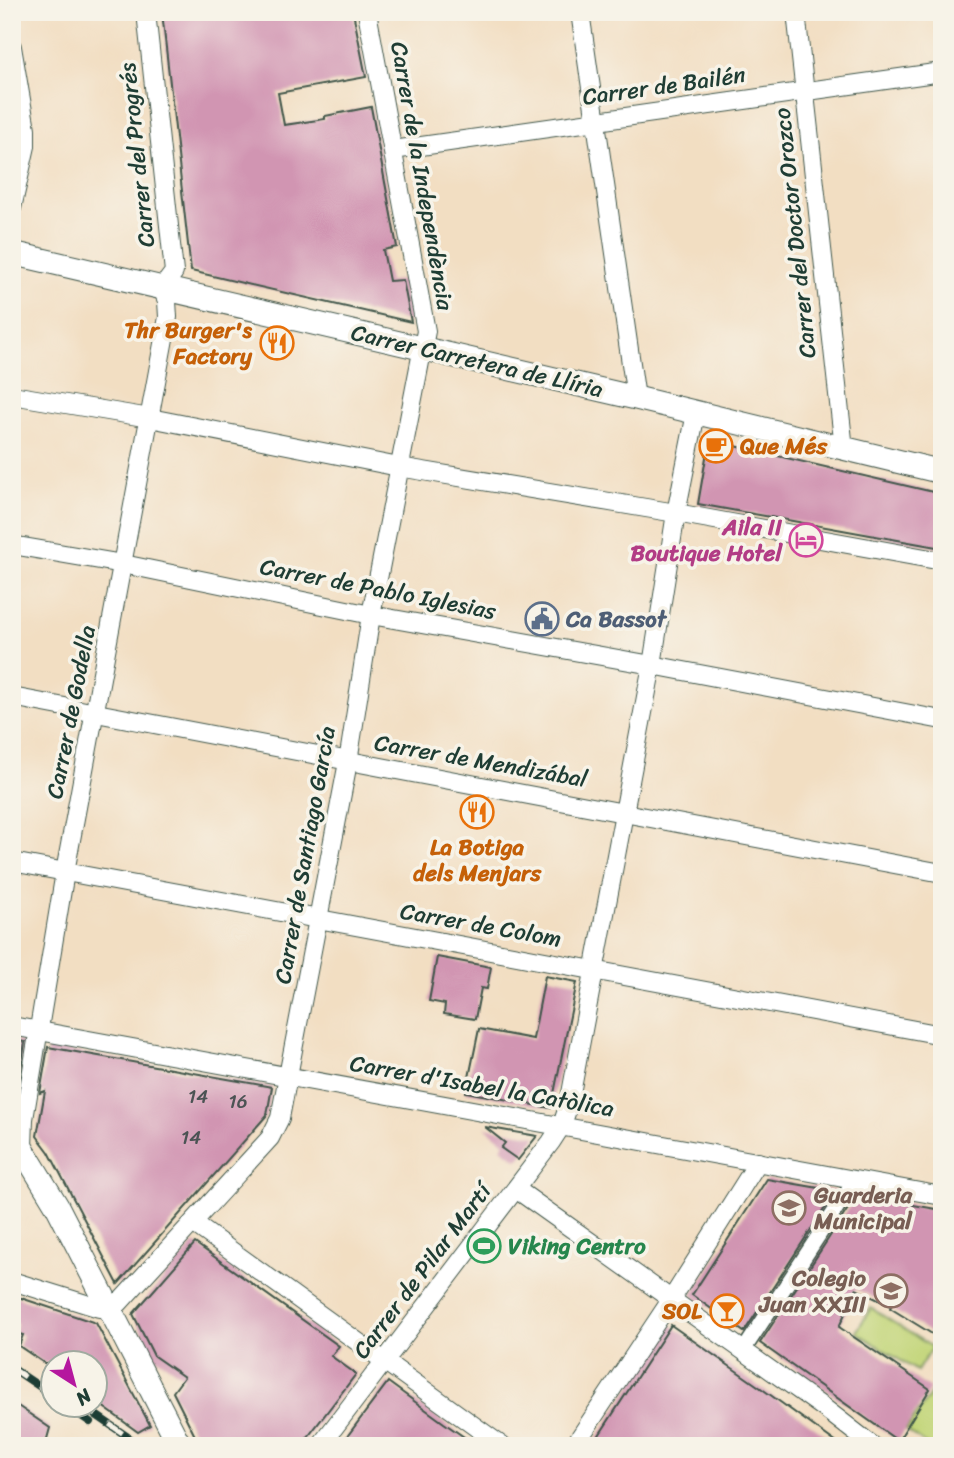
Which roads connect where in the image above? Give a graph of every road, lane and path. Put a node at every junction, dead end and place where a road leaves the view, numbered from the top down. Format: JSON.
{"nodes":[{"id":1,"x":146,"y":12,"type":"edge"},
{"id":2,"x":367,"y":12,"type":"edge"},
{"id":3,"x":580,"y":12,"type":"edge"},
{"id":4,"x":796,"y":12,"type":"edge"},
{"id":5,"x":12,"y":47,"type":"edge"},
{"id":6,"x":942,"y":72,"type":"edge"},
{"id":7,"x":804,"y":90,"type":"junction"},
{"id":8,"x":595,"y":120,"type":"junction"},
{"id":9,"x":393,"y":150,"type":"junction"},
{"id":10,"x":12,"y":208,"type":"edge"},
{"id":11,"x":12,"y":253,"type":"edge"},
{"id":12,"x":162,"y":288,"type":"junction"},
{"id":13,"x":424,"y":348,"type":"junction"},
{"id":14,"x":12,"y":395,"type":"edge"},
{"id":15,"x":636,"y":398,"type":"junction"},
{"id":16,"x":696,"y":413,"type":"junction"},
{"id":17,"x":150,"y":418,"type":"junction"},
{"id":18,"x":844,"y":449,"type":"junction"},
{"id":19,"x":399,"y":467,"type":"junction"},
{"id":20,"x":942,"y":472,"type":"edge"},
{"id":21,"x":676,"y":513,"type":"junction"},
{"id":22,"x":12,"y":545,"type":"edge"},
{"id":23,"x":942,"y":561,"type":"edge"},
{"id":24,"x":123,"y":564,"type":"junction"},
{"id":25,"x":372,"y":615,"type":"junction"},
{"id":26,"x":652,"y":664,"type":"junction"},
{"id":27,"x":12,"y":697,"type":"edge"},
{"id":28,"x":96,"y":713,"type":"junction"},
{"id":29,"x":942,"y":720,"type":"edge"},
{"id":30,"x":348,"y":762,"type":"junction"},
{"id":31,"x":625,"y":812,"type":"junction"},
{"id":32,"x":12,"y":862,"type":"edge"},
{"id":33,"x":65,"y":872,"type":"junction"},
{"id":34,"x":942,"y":873,"type":"edge"},
{"id":35,"x":318,"y":920,"type":"junction"},
{"id":36,"x":594,"y":970,"type":"junction"},
{"id":37,"x":12,"y":1026,"type":"edge"},
{"id":38,"x":40,"y":1031,"type":"junction"},
{"id":39,"x":942,"y":1035,"type":"edge"},
{"id":40,"x":289,"y":1075,"type":"junction"},
{"id":41,"x":562,"y":1125,"type":"junction"},
{"id":42,"x":18,"y":1140,"type":"edge"},
{"id":43,"x":758,"y":1162,"type":"junction"},
{"id":44,"x":855,"y":1180,"type":"junction"},
{"id":45,"x":516,"y":1189,"type":"junction"},
{"id":46,"x":942,"y":1196,"type":"edge"},
{"id":47,"x":193,"y":1223,"type":"junction"},
{"id":48,"x":12,"y":1281,"type":"edge"},
{"id":49,"x":671,"y":1300,"type":"junction"},
{"id":50,"x":110,"y":1308,"type":"junction"},
{"id":51,"x":743,"y":1351,"type":"junction"},
{"id":52,"x":385,"y":1360,"type":"junction"},
{"id":53,"x":180,"y":1446,"type":"edge"},
{"id":54,"x":320,"y":1446,"type":"edge"},
{"id":55,"x":502,"y":1446,"type":"edge"},
{"id":56,"x":574,"y":1446,"type":"edge"},
{"id":57,"x":873,"y":1446,"type":"edge"}],
"edges":[{"from":1,"to":12,"type":"street","name":"Carrer del Progrés"},
{"from":2,"to":9,"type":"street","name":"Carrer de la Independència"},
{"from":3,"to":8,"type":"street"},
{"from":4,"to":7,"type":"street","name":"Carrer del Doctor Orozco"},
{"from":5,"to":10,"type":"street"},
{"from":6,"to":7,"type":"street","name":"Carrer de Bailén"},
{"from":7,"to":8,"type":"street","name":"Carrer de Bailén"},
{"from":7,"to":18,"type":"street","name":"Carrer del Doctor Orozco"},
{"from":8,"to":9,"type":"street","name":"Carrer de Bailén"},
{"from":8,"to":15,"type":"street"},
{"from":9,"to":13,"type":"street","name":"Carrer de la Independència"},
{"from":11,"to":12,"type":"street","name":"Carrer Carretera de Llíria"},
{"from":12,"to":13,"type":"street","name":"Carrer Carretera de Llíria"},
{"from":12,"to":17,"type":"street","name":"Carrer de Godella"},
{"from":13,"to":15,"type":"street","name":"Carrer Carretera de Llíria"},
{"from":13,"to":19,"type":"street","name":"Carrer de Santiago García"},
{"from":14,"to":17,"type":"street"},
{"from":15,"to":16,"type":"street","name":"Carrer Carretera de Llíria"},
{"from":16,"to":18,"type":"street","name":"Carrer Carretera de Llíria"},
{"from":16,"to":21,"type":"street"},
{"from":17,"to":19,"type":"street"},
{"from":17,"to":24,"type":"street","name":"Carrer de Godella"},
{"from":18,"to":20,"type":"street","name":"Carrer Carretera de Llíria"},
{"from":19,"to":21,"type":"street"},
{"from":19,"to":25,"type":"street","name":"Carrer de Santiago García"},
{"from":21,"to":23,"type":"street"},
{"from":21,"to":26,"type":"street"},
{"from":22,"to":24,"type":"street","name":"Carrer de Pablo Iglesias"},
{"from":24,"to":25,"type":"street","name":"Carrer de Pablo Iglesias"},
{"from":24,"to":28,"type":"street","name":"Carrer de Godella"},
{"from":25,"to":26,"type":"street","name":"Carrer de Pablo Iglesias"},
{"from":25,"to":30,"type":"street","name":"Carrer de Santiago García"},
{"from":26,"to":29,"type":"street","name":"Carrer de Pablo Iglesias"},
{"from":26,"to":31,"type":"street"},
{"from":27,"to":28,"type":"street","name":"Carrer de Mendizábal"},
{"from":28,"to":30,"type":"street","name":"Carrer de Mendizábal"},
{"from":28,"to":33,"type":"street","name":"Carrer de Godella"},
{"from":30,"to":31,"type":"street","name":"Carrer de Mendizábal"},
{"from":30,"to":35,"type":"street","name":"Carrer de Santiago García"},
{"from":31,"to":34,"type":"street","name":"Carrer de Mendizábal"},
{"from":31,"to":36,"type":"street"},
{"from":32,"to":33,"type":"street","name":"Carrer de Colom"},
{"from":33,"to":35,"type":"street","name":"Carrer de Colom"},
{"from":33,"to":38,"type":"street","name":"Carrer de Godella"},
{"from":35,"to":36,"type":"street","name":"Carrer de Colom"},
{"from":35,"to":40,"type":"street","name":"Carrer de Santiago García"},
{"from":36,"to":39,"type":"street","name":"Carrer de Colom"},
{"from":36,"to":41,"type":"street"},
{"from":37,"to":38,"type":"street","name":"Carrer d'Isabel la Catòlica"},
{"from":38,"to":40,"type":"street","name":"Carrer d'Isabel la Catòlica"},
{"from":38,"to":42,"type":"street","name":"Carrer de Godella"},
{"from":40,"to":41,"type":"street","name":"Carrer d'Isabel la Catòlica"},
{"from":40,"to":47,"type":"street","name":"Carrer de Santiago García"},
{"from":41,"to":43,"type":"street","name":"Carrer d'Isabel la Catòlica"},
{"from":41,"to":45,"type":"street","name":"Carrer de Pilar Martí"},
{"from":42,"to":50,"type":"street"},
{"from":43,"to":44,"type":"street","name":"Carrer d'Isabel la Catòlica"},
{"from":43,"to":49,"type":"street"},
{"from":44,"to":46,"type":"street","name":"Carrer d'Isabel la Catòlica"},
{"from":44,"to":51,"type":"street"},
{"from":45,"to":49,"type":"street"},
{"from":45,"to":52,"type":"street","name":"Carrer de Pilar Martí"},
{"from":47,"to":50,"type":"street","name":"Carrer de Santiago García"},
{"from":47,"to":52,"type":"street"},
{"from":48,"to":50,"type":"street"},
{"from":49,"to":51,"type":"street"},
{"from":49,"to":56,"type":"street"},
{"from":50,"to":53,"type":"street"},
{"from":51,"to":57,"type":"street"},
{"from":52,"to":54,"type":"street","name":"Carrer de Pilar Martí"},
{"from":52,"to":55,"type":"street"}]}
